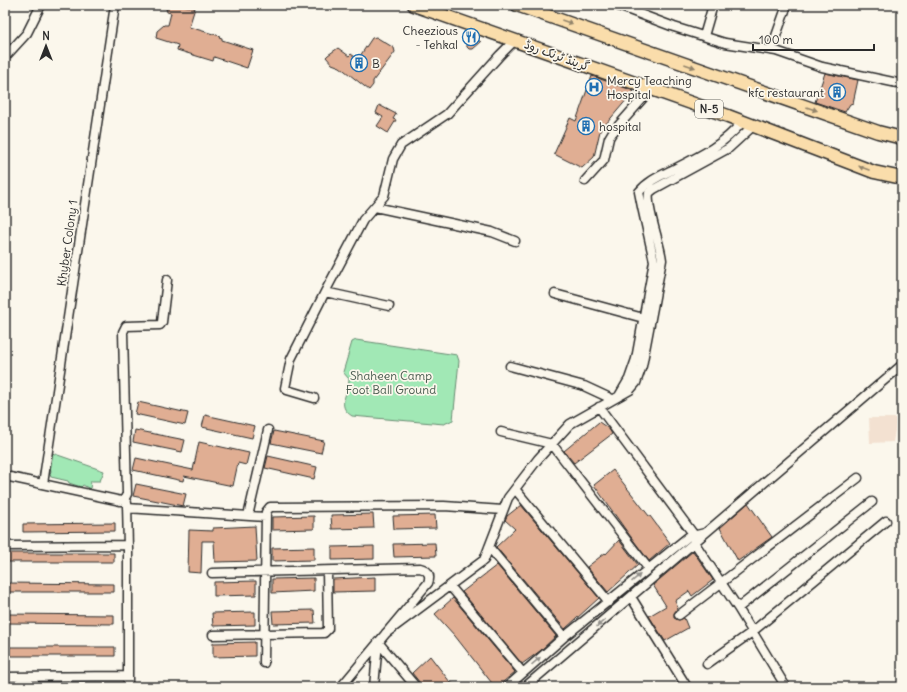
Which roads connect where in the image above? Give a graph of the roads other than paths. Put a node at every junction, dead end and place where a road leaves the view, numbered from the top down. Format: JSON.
{"nodes":[{"id":1,"x":41,"y":5,"type":"edge"},
{"id":2,"x":115,"y":5,"type":"edge"},
{"id":3,"x":414,"y":5,"type":"edge"},
{"id":4,"x":517,"y":5,"type":"edge"},
{"id":5,"x":616,"y":5,"type":"edge"},
{"id":6,"x":713,"y":5,"type":"edge"},
{"id":7,"x":786,"y":5,"type":"edge"},
{"id":8,"x":704,"y":36,"type":"junction"},
{"id":9,"x":515,"y":40,"type":"junction"},
{"id":10,"x":771,"y":50,"type":"junction"},
{"id":11,"x":5,"y":57,"type":"edge"},
{"id":12,"x":902,"y":84,"type":"edge"},
{"id":13,"x":651,"y":88,"type":"junction"},
{"id":14,"x":747,"y":124,"type":"junction"},
{"id":15,"x":902,"y":138,"type":"edge"},
{"id":16,"x":902,"y":178,"type":"edge"},
{"id":17,"x":585,"y":181,"type":"dead end"},
{"id":18,"x":375,"y":207,"type":"junction"},
{"id":19,"x":515,"y":241,"type":"dead end"},
{"id":20,"x":167,"y":280,"type":"dead end"},
{"id":21,"x":325,"y":292,"type":"junction"},
{"id":22,"x":555,"y":294,"type":"dead end"},
{"id":23,"x":389,"y":306,"type":"dead end"},
{"id":24,"x":647,"y":319,"type":"junction"},
{"id":25,"x":902,"y":365,"type":"edge"},
{"id":26,"x":510,"y":366,"type":"dead end"},
{"id":27,"x":314,"y":398,"type":"dead end"},
{"id":28,"x":615,"y":398,"type":"junction"},
{"id":29,"x":599,"y":407,"type":"junction"},
{"id":30,"x":268,"y":430,"type":"dead end"},
{"id":31,"x":501,"y":432,"type":"dead end"},
{"id":32,"x":552,"y":444,"type":"junction"},
{"id":33,"x":5,"y":476,"type":"edge"},
{"id":34,"x":858,"y":478,"type":"dead end"},
{"id":35,"x":43,"y":484,"type":"junction"},
{"id":36,"x":515,"y":489,"type":"junction"},
{"id":37,"x":127,"y":494,"type":"junction"},
{"id":38,"x":872,"y":502,"type":"dead end"},
{"id":39,"x":127,"y":508,"type":"junction"},
{"id":40,"x":504,"y":510,"type":"junction"},
{"id":41,"x":248,"y":516,"type":"junction"},
{"id":42,"x":266,"y":517,"type":"junction"},
{"id":43,"x":886,"y":521,"type":"dead end"},
{"id":44,"x":695,"y":539,"type":"junction"},
{"id":45,"x":5,"y":546,"type":"edge"},
{"id":46,"x":489,"y":547,"type":"junction"},
{"id":47,"x":128,"y":548,"type":"junction"},
{"id":48,"x":648,"y":568,"type":"junction"},
{"id":49,"x":327,"y":571,"type":"junction"},
{"id":50,"x":266,"y":572,"type":"junction"},
{"id":51,"x":212,"y":573,"type":"dead end"},
{"id":52,"x":721,"y":583,"type":"junction"},
{"id":53,"x":450,"y":586,"type":"junction"},
{"id":54,"x":631,"y":596,"type":"junction"},
{"id":55,"x":608,"y":602,"type":"junction"},
{"id":56,"x":738,"y":608,"type":"junction"},
{"id":57,"x":679,"y":615,"type":"dead end"},
{"id":58,"x":752,"y":632,"type":"junction"},
{"id":59,"x":386,"y":633,"type":"junction"},
{"id":60,"x":213,"y":635,"type":"dead end"},
{"id":61,"x":265,"y":635,"type":"junction"},
{"id":62,"x":564,"y":637,"type":"junction"},
{"id":63,"x":378,"y":642,"type":"junction"},
{"id":64,"x":264,"y":663,"type":"dead end"},
{"id":65,"x":707,"y":664,"type":"dead end"},
{"id":66,"x":523,"y":673,"type":"junction"},
{"id":67,"x":127,"y":676,"type":"junction"},
{"id":68,"x":5,"y":677,"type":"edge"},
{"id":69,"x":128,"y":687,"type":"edge"},
{"id":70,"x":341,"y":687,"type":"edge"},
{"id":71,"x":374,"y":687,"type":"edge"},
{"id":72,"x":416,"y":687,"type":"edge"},
{"id":73,"x":507,"y":687,"type":"edge"},
{"id":74,"x":525,"y":687,"type":"edge"},
{"id":75,"x":687,"y":687,"type":"edge"},
{"id":76,"x":786,"y":687,"type":"edge"}],
"edges":[{"from":1,"to":11,"type":"street"},
{"from":2,"to":35,"type":"street","name":"Khyber Colony 1"},
{"from":3,"to":9,"type":"highway","name":"گرینڈ ٹرنک روڈ","number":"N-5"},
{"from":4,"to":15,"type":"highway","one_way":true},
{"from":5,"to":8,"type":"street"},
{"from":6,"to":8,"type":"street"},
{"from":7,"to":10,"type":"street"},
{"from":8,"to":10,"type":"street"},
{"from":9,"to":13,"type":"highway","name":"گرینڈ ٹرنک روڈ","number":"N-5"},
{"from":9,"to":18,"type":"street"},
{"from":10,"to":12,"type":"street"},
{"from":13,"to":14,"type":"highway","name":"گرینڈ ٹرنک روڈ","number":"N-5"},
{"from":13,"to":17,"type":"street"},
{"from":16,"to":14,"type":"highway","name":"گرینڈ ٹرنک روڈ","number":"N-5","one_way":true},
{"from":14,"to":24,"type":"street"},
{"from":18,"to":19,"type":"street"},
{"from":18,"to":21,"type":"street"},
{"from":20,"to":37,"type":"street"},
{"from":21,"to":23,"type":"street"},
{"from":21,"to":27,"type":"street"},
{"from":22,"to":24,"type":"street"},
{"from":24,"to":28,"type":"street"},
{"from":25,"to":44,"type":"street"},
{"from":26,"to":28,"type":"street"},
{"from":28,"to":29,"type":"street"},
{"from":29,"to":32,"type":"street"},
{"from":29,"to":44,"type":"street"},
{"from":30,"to":41,"type":"street"},
{"from":31,"to":32,"type":"street"},
{"from":32,"to":36,"type":"street"},
{"from":32,"to":48,"type":"street"},
{"from":33,"to":35,"type":"street"},
{"from":34,"to":52,"type":"street"},
{"from":35,"to":37,"type":"street"},
{"from":36,"to":40,"type":"street"},
{"from":36,"to":55,"type":"street"},
{"from":37,"to":39,"type":"street"},
{"from":38,"to":56,"type":"street"},
{"from":39,"to":41,"type":"street"},
{"from":39,"to":47,"type":"street"},
{"from":40,"to":42,"type":"street"},
{"from":40,"to":46,"type":"street"},
{"from":41,"to":42,"type":"street"},
{"from":42,"to":50,"type":"street"},
{"from":43,"to":58,"type":"street"},
{"from":44,"to":48,"type":"street"},
{"from":44,"to":52,"type":"street"},
{"from":44,"to":54,"type":"street"},
{"from":45,"to":47,"type":"street"},
{"from":46,"to":53,"type":"street"},
{"from":46,"to":62,"type":"street"},
{"from":47,"to":67,"type":"street"},
{"from":55,"to":48,"type":"street","one_way":true},
{"from":49,"to":50,"type":"street"},
{"from":49,"to":59,"type":"street"},
{"from":49,"to":61,"type":"street"},
{"from":50,"to":51,"type":"street"},
{"from":50,"to":61,"type":"street"},
{"from":52,"to":56,"type":"street"},
{"from":52,"to":57,"type":"street"},
{"from":53,"to":59,"type":"street"},
{"from":53,"to":66,"type":"street"},
{"from":54,"to":74,"type":"street","one_way":true},
{"from":54,"to":75,"type":"street"},
{"from":55,"to":62,"type":"street"},
{"from":56,"to":58,"type":"street"},
{"from":58,"to":65,"type":"street"},
{"from":58,"to":76,"type":"street"},
{"from":59,"to":63,"type":"street"},
{"from":60,"to":61,"type":"street"},
{"from":61,"to":64,"type":"street"},
{"from":66,"to":62,"type":"street","one_way":true},
{"from":63,"to":70,"type":"street"},
{"from":63,"to":71,"type":"street"},
{"from":63,"to":72,"type":"street"},
{"from":66,"to":73,"type":"street"},
{"from":67,"to":68,"type":"street"},
{"from":67,"to":69,"type":"street"}]}
